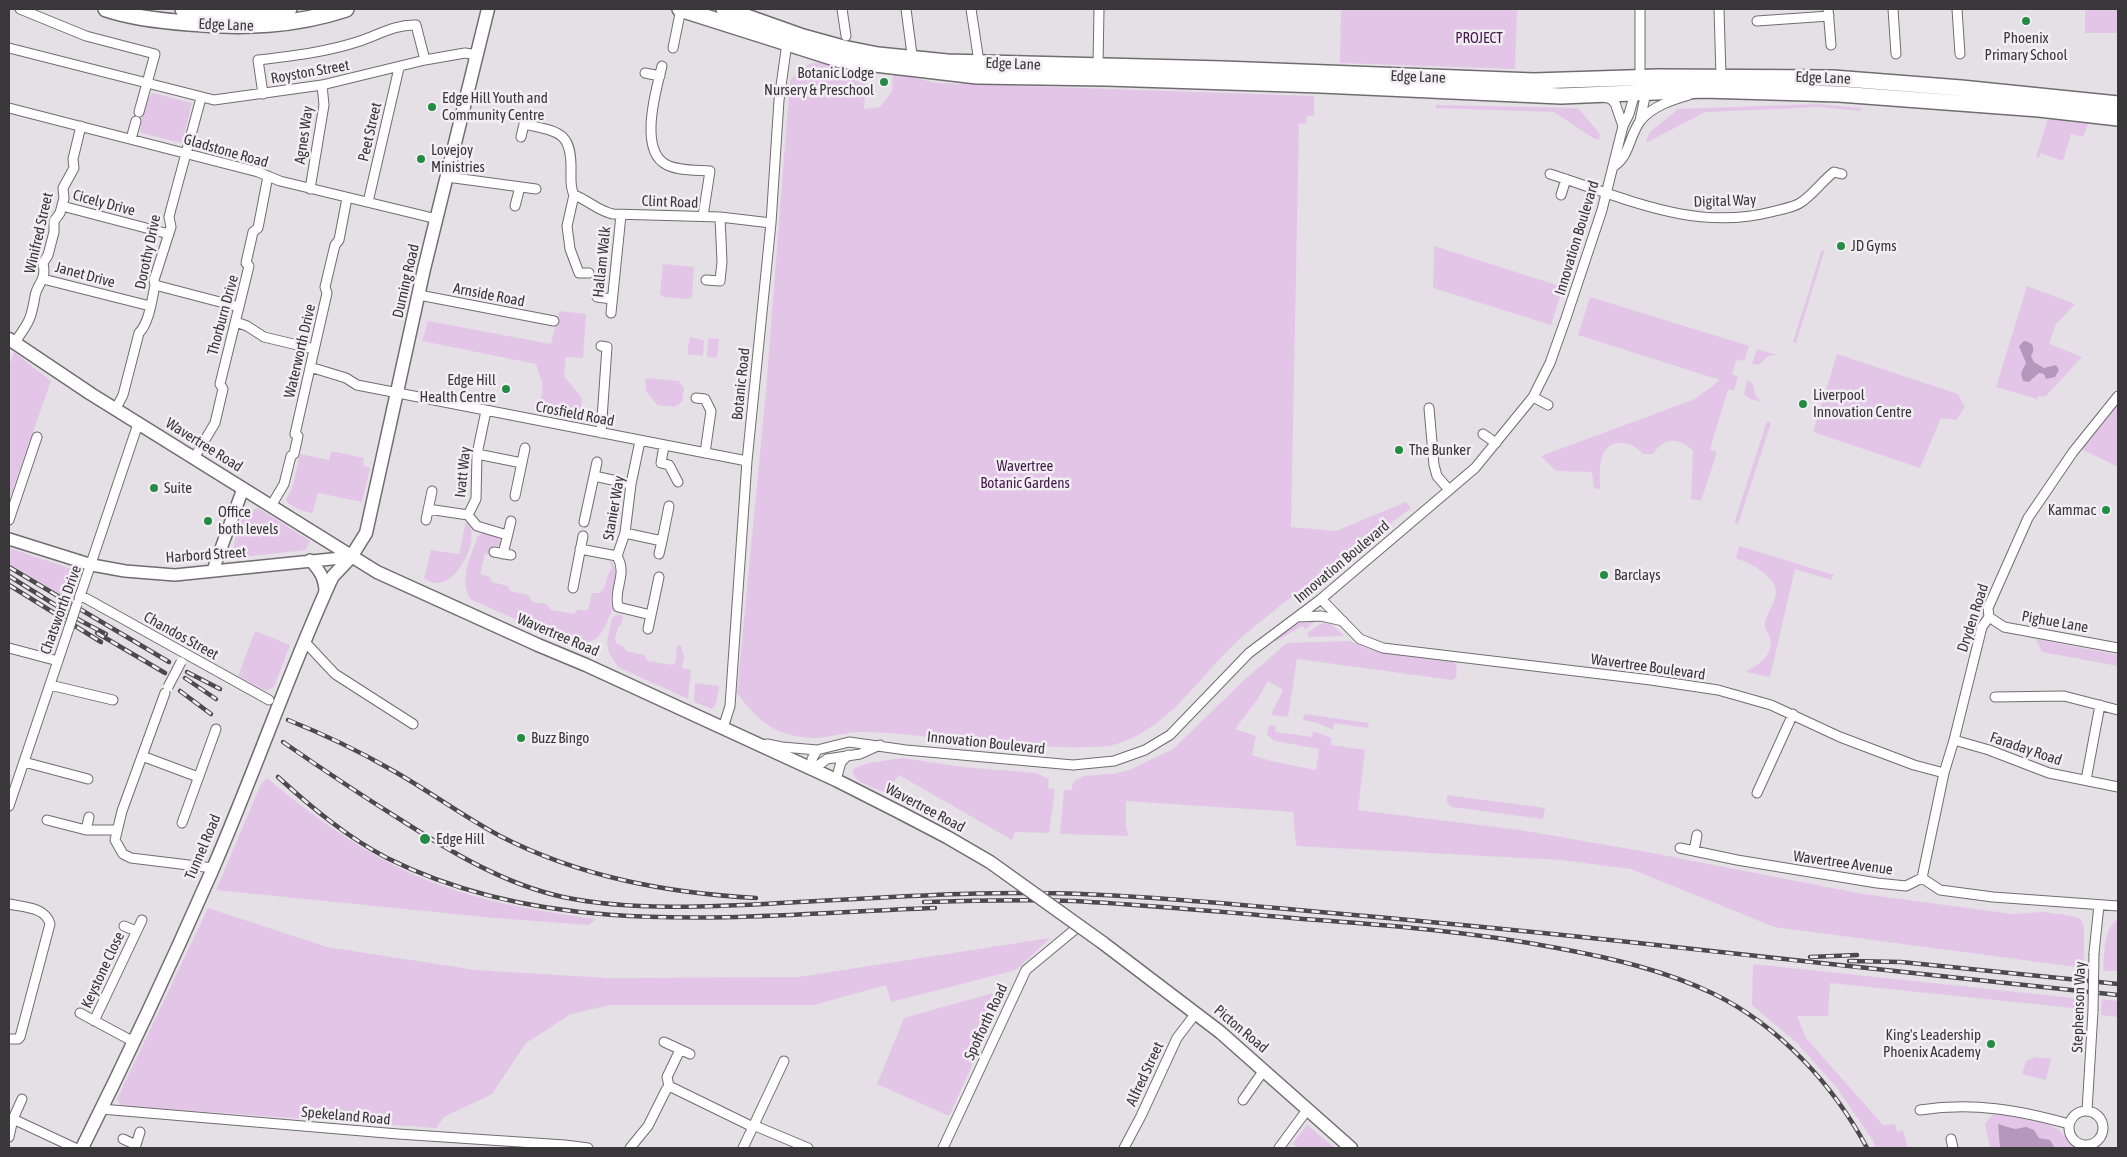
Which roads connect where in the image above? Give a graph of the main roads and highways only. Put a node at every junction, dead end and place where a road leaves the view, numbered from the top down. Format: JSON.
{"nodes":[{"id":1,"x":106,"y":9,"type":"edge"},
{"id":2,"x":184,"y":9,"type":"edge"},
{"id":3,"x":289,"y":9,"type":"edge"},
{"id":4,"x":346,"y":9,"type":"edge"},
{"id":5,"x":488,"y":9,"type":"edge"},
{"id":6,"x":680,"y":9,"type":"edge"},
{"id":7,"x":724,"y":9,"type":"edge"},
{"id":8,"x":231,"y":11,"type":"edge"},
{"id":9,"x":913,"y":64,"type":"junction"},
{"id":10,"x":2118,"y":104,"type":"edge"},
{"id":11,"x":2118,"y":118,"type":"edge"},
{"id":12,"x":12,"y":341,"type":"edge"},
{"id":13,"x":350,"y":557,"type":"junction"},
{"id":14,"x":1103,"y":943,"type":"joint"},
{"id":15,"x":82,"y":1148,"type":"edge"},
{"id":16,"x":1351,"y":1148,"type":"edge"}],
"edges":[{"from":1,"to":4,"type":"highway","name":"Edge Lane"},
{"from":2,"to":8,"type":"highway","name":"Edge Lane"},
{"from":3,"to":8,"type":"highway","name":"Edge Lane"},
{"from":5,"to":13,"type":"main road","name":"Durning Road"},
{"from":6,"to":9,"type":"highway","name":"Edge Lane"},
{"from":7,"to":9,"type":"highway","name":"Edge Lane"},
{"from":9,"to":10,"type":"highway","name":"Edge Lane"},
{"from":9,"to":11,"type":"highway","name":"Edge Lane"},
{"from":12,"to":13,"type":"main road","name":"Wavertree Road"},
{"from":13,"to":14,"type":"main road","name":"Wavertree Road","bridge":true},
{"from":13,"to":15,"type":"main road","name":"Tunnel Road"},
{"from":14,"to":16,"type":"main road","name":"Picton Road"}]}
